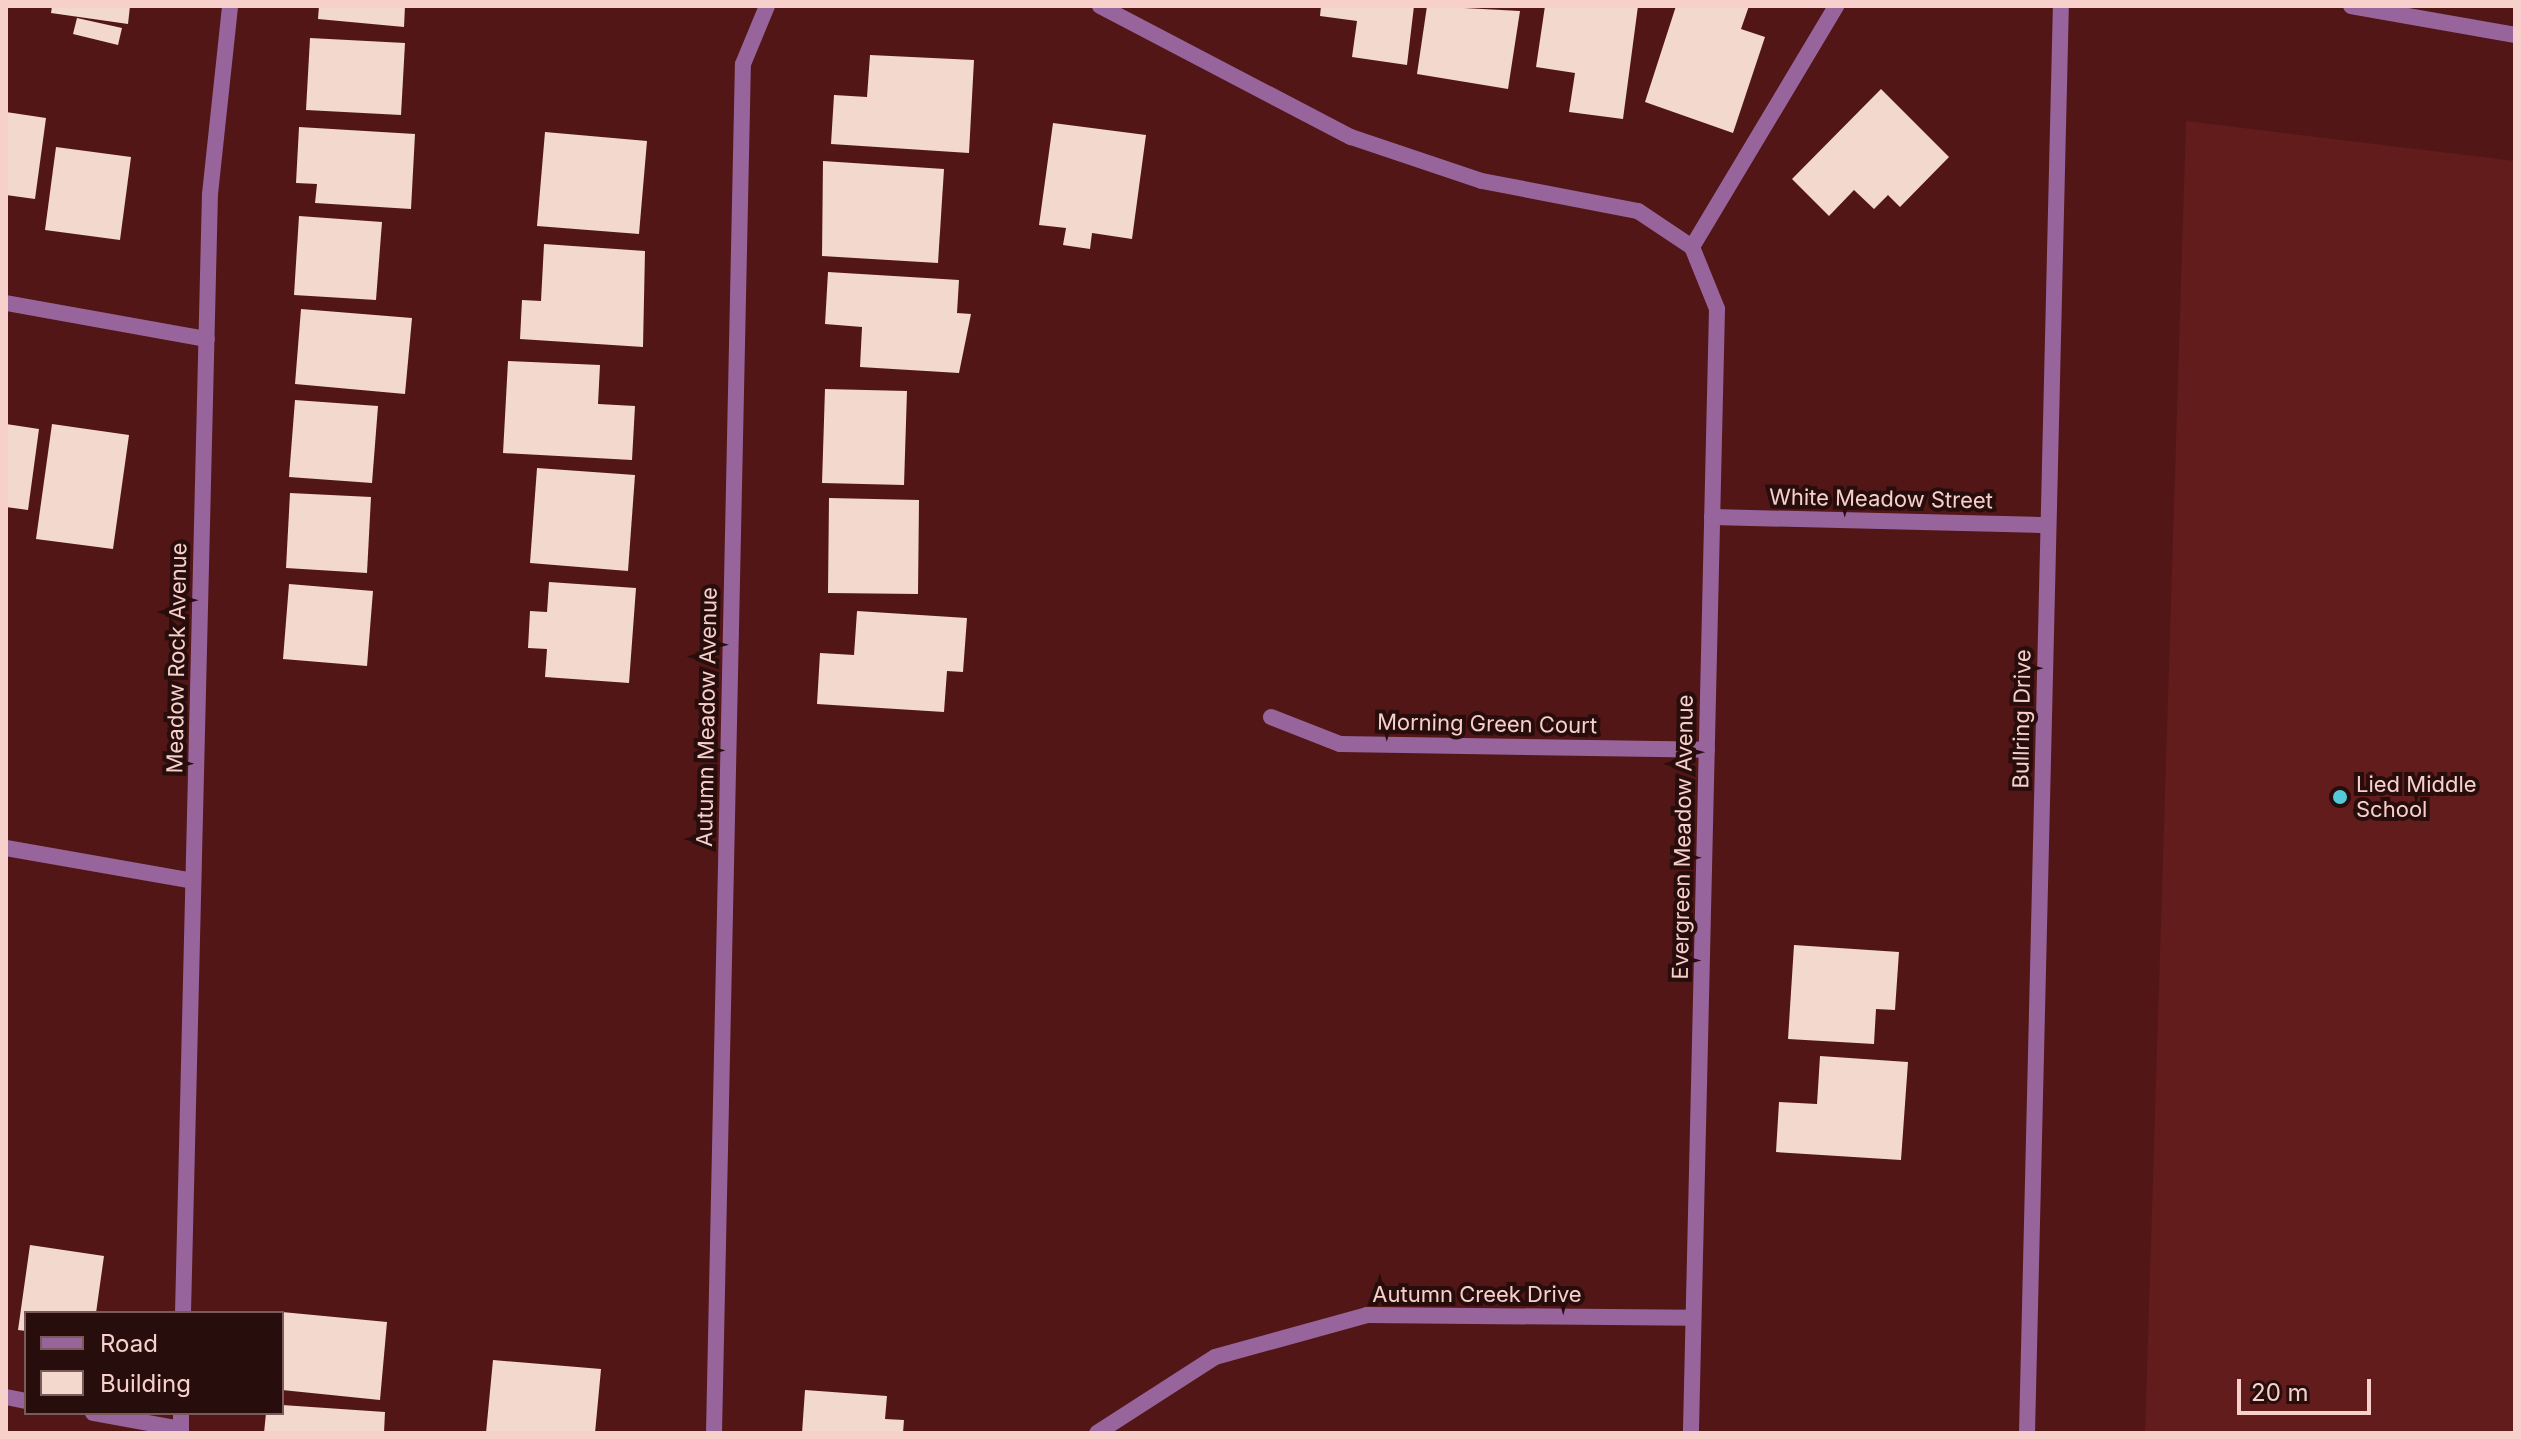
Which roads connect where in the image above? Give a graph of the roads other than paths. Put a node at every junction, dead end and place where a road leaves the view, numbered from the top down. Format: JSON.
{"nodes":[{"id":1,"x":230,"y":6,"type":"edge"},
{"id":2,"x":767,"y":6,"type":"edge"},
{"id":3,"x":1100,"y":6,"type":"edge"},
{"id":4,"x":1836,"y":6,"type":"edge"},
{"id":5,"x":2061,"y":6,"type":"edge"},
{"id":6,"x":2351,"y":6,"type":"edge"},
{"id":7,"x":2515,"y":35,"type":"edge"},
{"id":8,"x":1692,"y":247,"type":"junction"},
{"id":9,"x":6,"y":303,"type":"edge"},
{"id":10,"x":207,"y":339,"type":"junction"},
{"id":11,"x":1712,"y":517,"type":"junction"},
{"id":12,"x":2048,"y":525,"type":"junction"},
{"id":13,"x":1271,"y":717,"type":"dead end"},
{"id":14,"x":1707,"y":750,"type":"junction"},
{"id":15,"x":6,"y":848,"type":"edge"},
{"id":16,"x":193,"y":881,"type":"junction"},
{"id":17,"x":183,"y":1311,"type":"edge"},
{"id":18,"x":1693,"y":1318,"type":"junction"},
{"id":19,"x":108,"y":1415,"type":"edge"},
{"id":20,"x":181,"y":1425,"type":"edge"},
{"id":21,"x":714,"y":1433,"type":"edge"},
{"id":22,"x":1097,"y":1433,"type":"edge"},
{"id":23,"x":1691,"y":1433,"type":"edge"},
{"id":24,"x":2027,"y":1433,"type":"edge"}],
"edges":[{"from":1,"to":10,"type":"street","name":"Meadow Rock Avenue"},
{"from":2,"to":21,"type":"street","name":"Autumn Meadow Avenue"},
{"from":3,"to":8,"type":"street"},
{"from":4,"to":8,"type":"street"},
{"from":5,"to":12,"type":"street","name":"Bullring Drive"},
{"from":6,"to":7,"type":"street"},
{"from":8,"to":11,"type":"street","name":"Evergreen Meadow Avenue"},
{"from":9,"to":10,"type":"street"},
{"from":10,"to":16,"type":"street","name":"Meadow Rock Avenue"},
{"from":11,"to":12,"type":"street","name":"White Meadow Street"},
{"from":11,"to":14,"type":"street","name":"Evergreen Meadow Avenue"},
{"from":12,"to":24,"type":"street","name":"Bullring Drive"},
{"from":13,"to":14,"type":"street","name":"Morning Green Court"},
{"from":14,"to":18,"type":"street","name":"Evergreen Meadow Avenue"},
{"from":15,"to":16,"type":"street"},
{"from":16,"to":17,"type":"street","name":"Meadow Rock Avenue"},
{"from":18,"to":22,"type":"street","name":"Autumn Creek Drive"},
{"from":18,"to":23,"type":"street","name":"Evergreen Meadow Avenue"},
{"from":19,"to":20,"type":"street"}]}
